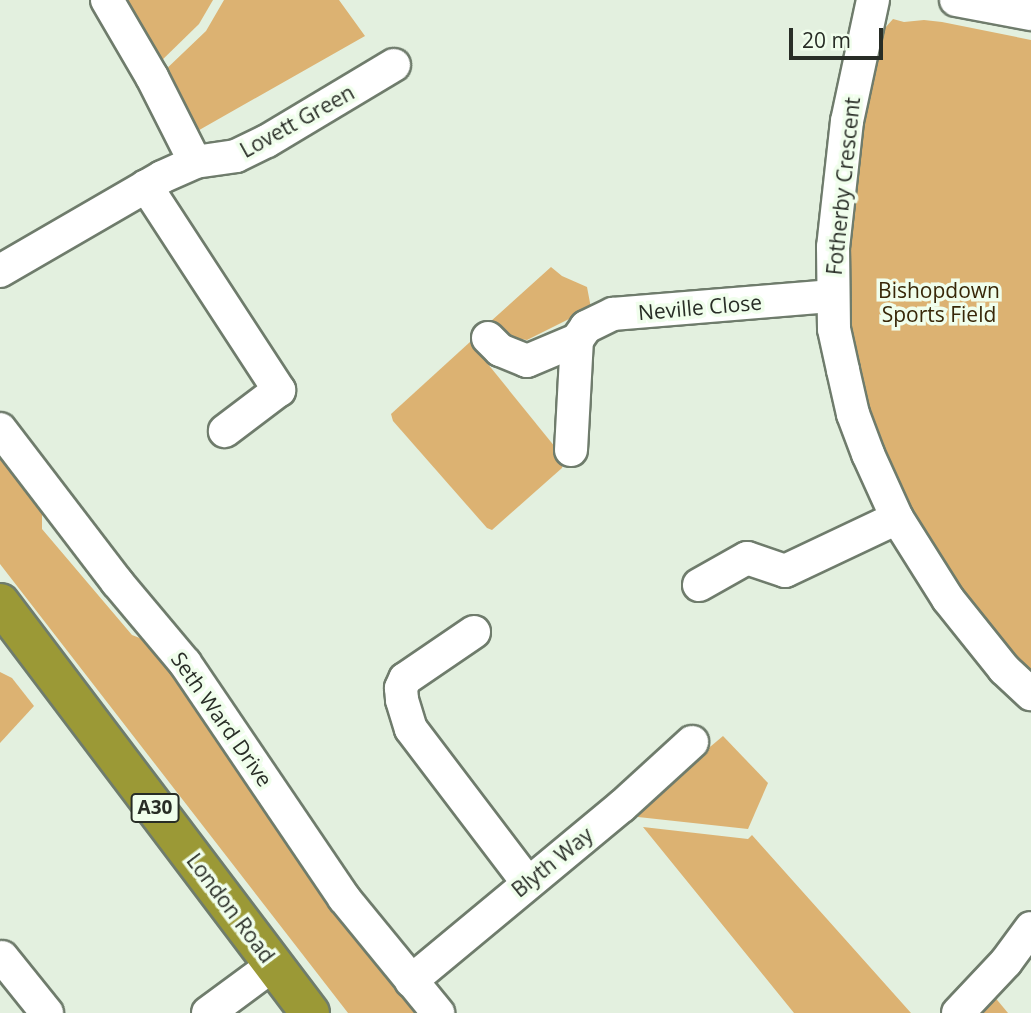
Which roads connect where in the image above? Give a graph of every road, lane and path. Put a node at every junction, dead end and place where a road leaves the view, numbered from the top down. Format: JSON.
{"nodes":[{"id":1,"x":107,"y":0,"type":"edge"},
{"id":2,"x":873,"y":0,"type":"edge"},
{"id":3,"x":956,"y":0,"type":"edge"},
{"id":4,"x":1031,"y":14,"type":"edge"},
{"id":5,"x":394,"y":65,"type":"dead end"},
{"id":6,"x":195,"y":162,"type":"junction"},
{"id":7,"x":146,"y":186,"type":"junction"},
{"id":8,"x":0,"y":271,"type":"edge"},
{"id":9,"x":832,"y":296,"type":"junction"},
{"id":10,"x":488,"y":338,"type":"dead end"},
{"id":11,"x":577,"y":340,"type":"junction"},
{"id":12,"x":0,"y":429,"type":"edge"},
{"id":13,"x":225,"y":431,"type":"dead end"},
{"id":14,"x":571,"y":450,"type":"dead end"},
{"id":15,"x":897,"y":517,"type":"junction"},
{"id":16,"x":699,"y":585,"type":"dead end"},
{"id":17,"x":0,"y":603,"type":"edge"},
{"id":18,"x":474,"y":632,"type":"dead end"},
{"id":19,"x":1031,"y":694,"type":"edge"},
{"id":20,"x":692,"y":742,"type":"dead end"},
{"id":21,"x":527,"y":882,"type":"junction"},
{"id":22,"x":1031,"y":928,"type":"edge"},
{"id":23,"x":2,"y":957,"type":"edge"},
{"id":24,"x":274,"y":965,"type":"junction"},
{"id":25,"x":411,"y":981,"type":"junction"},
{"id":26,"x":47,"y":1013,"type":"edge"},
{"id":27,"x":208,"y":1013,"type":"edge"},
{"id":28,"x":310,"y":1013,"type":"edge"},
{"id":29,"x":438,"y":1013,"type":"edge"},
{"id":30,"x":958,"y":1013,"type":"edge"}],
"edges":[{"from":1,"to":6,"type":"street"},
{"from":2,"to":9,"type":"street","name":"Fotherby Crescent"},
{"from":3,"to":4,"type":"street"},
{"from":5,"to":6,"type":"street","name":"Lovett Green"},
{"from":6,"to":7,"type":"street","name":"Lovett Green"},
{"from":7,"to":8,"type":"street","name":"Lovett Green"},
{"from":7,"to":13,"type":"street"},
{"from":9,"to":11,"type":"street","name":"Neville Close"},
{"from":9,"to":15,"type":"street","name":"Fotherby Crescent"},
{"from":10,"to":11,"type":"street","name":"Neville Close"},
{"from":11,"to":14,"type":"street"},
{"from":12,"to":25,"type":"street","name":"Seth Ward Drive"},
{"from":15,"to":16,"type":"street"},
{"from":15,"to":19,"type":"street","name":"Fotherby Crescent"},
{"from":17,"to":24,"type":"highway","name":"London Road","number":"A30"},
{"from":18,"to":21,"type":"street"},
{"from":20,"to":21,"type":"street","name":"Blyth Way"},
{"from":21,"to":25,"type":"street","name":"Blyth Way"},
{"from":22,"to":30,"type":"street"},
{"from":23,"to":26,"type":"street"},
{"from":24,"to":27,"type":"street"},
{"from":24,"to":28,"type":"highway","name":"London Road","number":"A30"},
{"from":25,"to":29,"type":"street","name":"Seth Ward Drive"}]}
